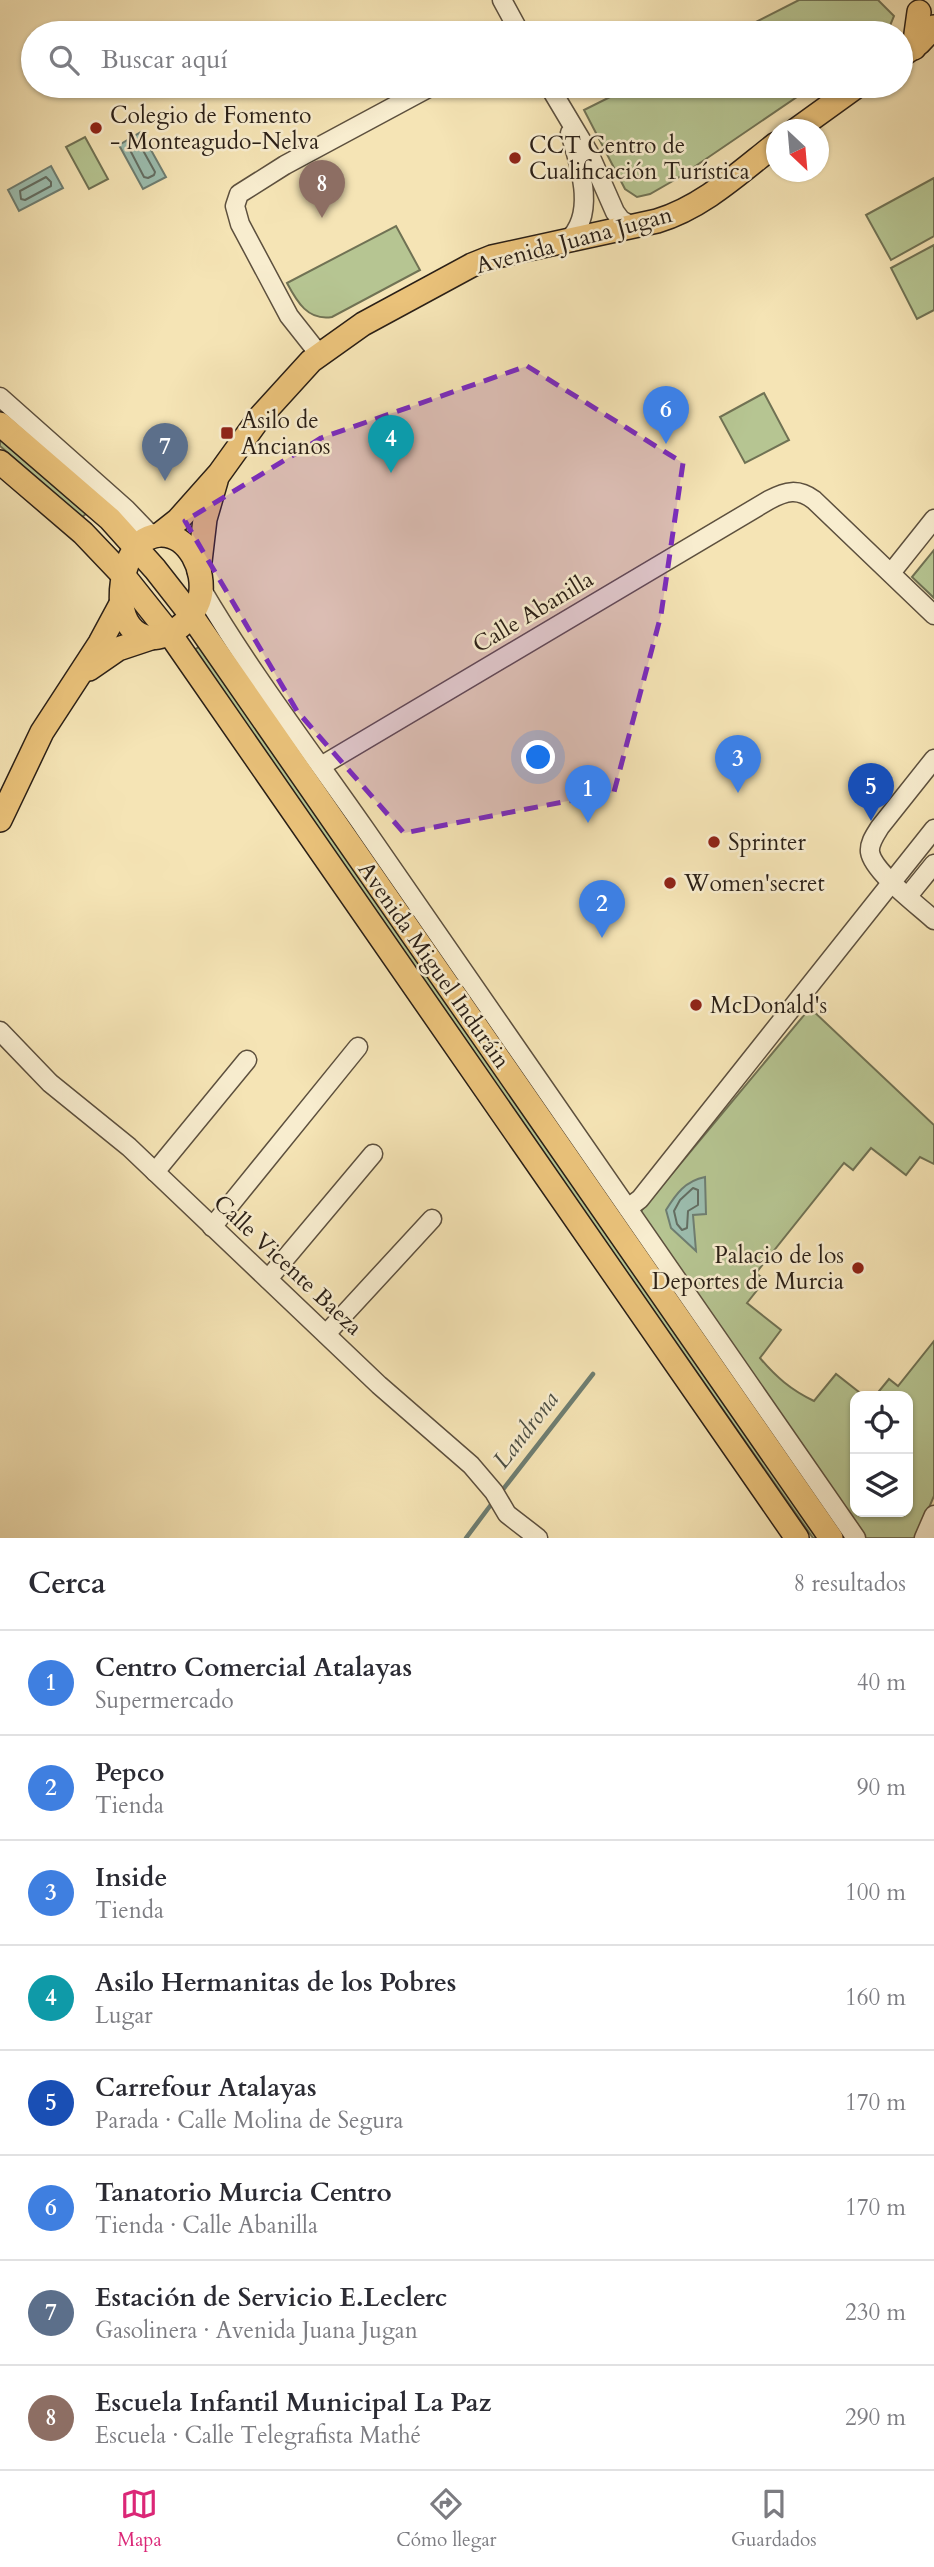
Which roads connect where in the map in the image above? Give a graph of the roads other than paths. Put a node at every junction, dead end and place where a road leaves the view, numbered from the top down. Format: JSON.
{"nodes":[{"id":1,"x":502,"y":0,"type":"edge"},
{"id":2,"x":921,"y":11,"type":"edge"},
{"id":3,"x":513,"y":21,"type":"edge"},
{"id":4,"x":913,"y":34,"type":"edge"},
{"id":5,"x":410,"y":98,"type":"edge"},
{"id":6,"x":557,"y":98,"type":"edge"},
{"id":7,"x":840,"y":98,"type":"edge"},
{"id":8,"x":561,"y":106,"type":"junction"},
{"id":9,"x":811,"y":119,"type":"edge"},
{"id":10,"x":766,"y":151,"type":"edge"},
{"id":11,"x":632,"y":226,"type":"junction"},
{"id":12,"x":567,"y":241,"type":"junction"},
{"id":13,"x":319,"y":354,"type":"junction"},
{"id":14,"x":0,"y":397,"type":"edge"},
{"id":15,"x":0,"y":424,"type":"edge"},
{"id":16,"x":0,"y":462,"type":"edge"},
{"id":17,"x":219,"y":474,"type":"junction"},
{"id":18,"x":934,"y":519,"type":"edge"},
{"id":19,"x":149,"y":539,"type":"junction"},
{"id":20,"x":891,"y":573,"type":"junction"},
{"id":21,"x":123,"y":575,"type":"junction"},
{"id":22,"x":200,"y":581,"type":"junction"},
{"id":23,"x":121,"y":604,"type":"junction"},
{"id":24,"x":191,"y":615,"type":"junction"},
{"id":25,"x":934,"y":615,"type":"edge"},
{"id":26,"x":160,"y":636,"type":"junction"},
{"id":27,"x":78,"y":678,"type":"junction"},
{"id":28,"x":934,"y":759,"type":"edge"},
{"id":29,"x":321,"y":766,"type":"junction"},
{"id":30,"x":0,"y":820,"type":"edge"},
{"id":31,"x":934,"y":829,"type":"edge"},
{"id":32,"x":934,"y":864,"type":"edge"},
{"id":33,"x":892,"y":882,"type":"junction"},
{"id":34,"x":908,"y":896,"type":"junction"},
{"id":35,"x":934,"y":920,"type":"edge"},
{"id":36,"x":0,"y":1031,"type":"edge"},
{"id":37,"x":358,"y":1047,"type":"dead end"},
{"id":38,"x":247,"y":1060,"type":"dead end"},
{"id":39,"x":373,"y":1154,"type":"dead end"},
{"id":40,"x":155,"y":1172,"type":"junction"},
{"id":41,"x":628,"y":1209,"type":"junction"},
{"id":42,"x":432,"y":1219,"type":"dead end"},
{"id":43,"x":212,"y":1227,"type":"junction"},
{"id":44,"x":268,"y":1279,"type":"junction"},
{"id":45,"x":326,"y":1334,"type":"junction"},
{"id":46,"x":934,"y":1515,"type":"edge"},
{"id":47,"x":538,"y":1538,"type":"edge"},
{"id":48,"x":797,"y":1538,"type":"edge"},
{"id":49,"x":831,"y":1538,"type":"edge"},
{"id":50,"x":856,"y":1538,"type":"edge"},
{"id":51,"x":924,"y":1538,"type":"edge"}],
"edges":[{"from":1,"to":3,"type":"street"},
{"from":2,"to":4,"type":"main road"},
{"from":5,"to":13,"type":"street"},
{"from":6,"to":8,"type":"street"},
{"from":7,"to":9,"type":"main road"},
{"from":8,"to":11,"type":"street"},
{"from":8,"to":12,"type":"street"},
{"from":10,"to":11,"type":"main road","name":"Avenida Juana Jugan"},
{"from":11,"to":12,"type":"main road","name":"Avenida Juana Jugan"},
{"from":12,"to":13,"type":"main road","name":"Avenida Juana Jugan"},
{"from":13,"to":17,"type":"main road","name":"Avenida Juana Jugan"},
{"from":14,"to":19,"type":"street"},
{"from":15,"to":19,"type":"main road","name":"Avenida Miguel Induráin"},
{"from":16,"to":21,"type":"main road","name":"Avenida Miguel Induráin"},
{"from":17,"to":19,"type":"main road","name":"Avenida Juana Jugan"},
{"from":17,"to":22,"type":"main road","name":"Avenida Juana Jugan"},
{"from":18,"to":20,"type":"street"},
{"from":19,"to":21,"type":"main road"},
{"from":19,"to":22,"type":"main road"},
{"from":19,"to":24,"type":"main road","name":"Avenida Miguel Induráin"},
{"from":20,"to":25,"type":"street","name":"Calle Abanilla"},
{"from":20,"to":29,"type":"street","name":"Calle Abanilla"},
{"from":21,"to":23,"type":"main road"},
{"from":21,"to":26,"type":"main road","name":"Avenida Miguel Induráin"},
{"from":22,"to":24,"type":"main road","name":"Avenida Juana Jugan"},
{"from":22,"to":29,"type":"street"},
{"from":23,"to":26,"type":"main road"},
{"from":23,"to":27,"type":"main road"},
{"from":24,"to":26,"type":"main road"},
{"from":24,"to":49,"type":"main road","name":"Avenida Miguel Induráin"},
{"from":26,"to":27,"type":"main road"},
{"from":26,"to":48,"type":"main road","name":"Avenida Miguel Induráin"},
{"from":27,"to":30,"type":"main road"},
{"from":28,"to":33,"type":"street"},
{"from":29,"to":41,"type":"street"},
{"from":31,"to":33,"type":"street"},
{"from":32,"to":34,"type":"street"},
{"from":33,"to":34,"type":"street"},
{"from":33,"to":41,"type":"street"},
{"from":34,"to":35,"type":"street"},
{"from":36,"to":40,"type":"street","name":"Calle Vicente Baeza"},
{"from":37,"to":43,"type":"street"},
{"from":38,"to":40,"type":"street"},
{"from":39,"to":44,"type":"street"},
{"from":40,"to":43,"type":"street","name":"Calle Vicente Baeza"},
{"from":41,"to":50,"type":"street"},
{"from":42,"to":45,"type":"street"},
{"from":43,"to":44,"type":"street","name":"Calle Vicente Baeza"},
{"from":44,"to":45,"type":"street","name":"Calle Vicente Baeza"},
{"from":45,"to":47,"type":"street","name":"Calle Vicente Baeza"},
{"from":46,"to":51,"type":"street"}]}
